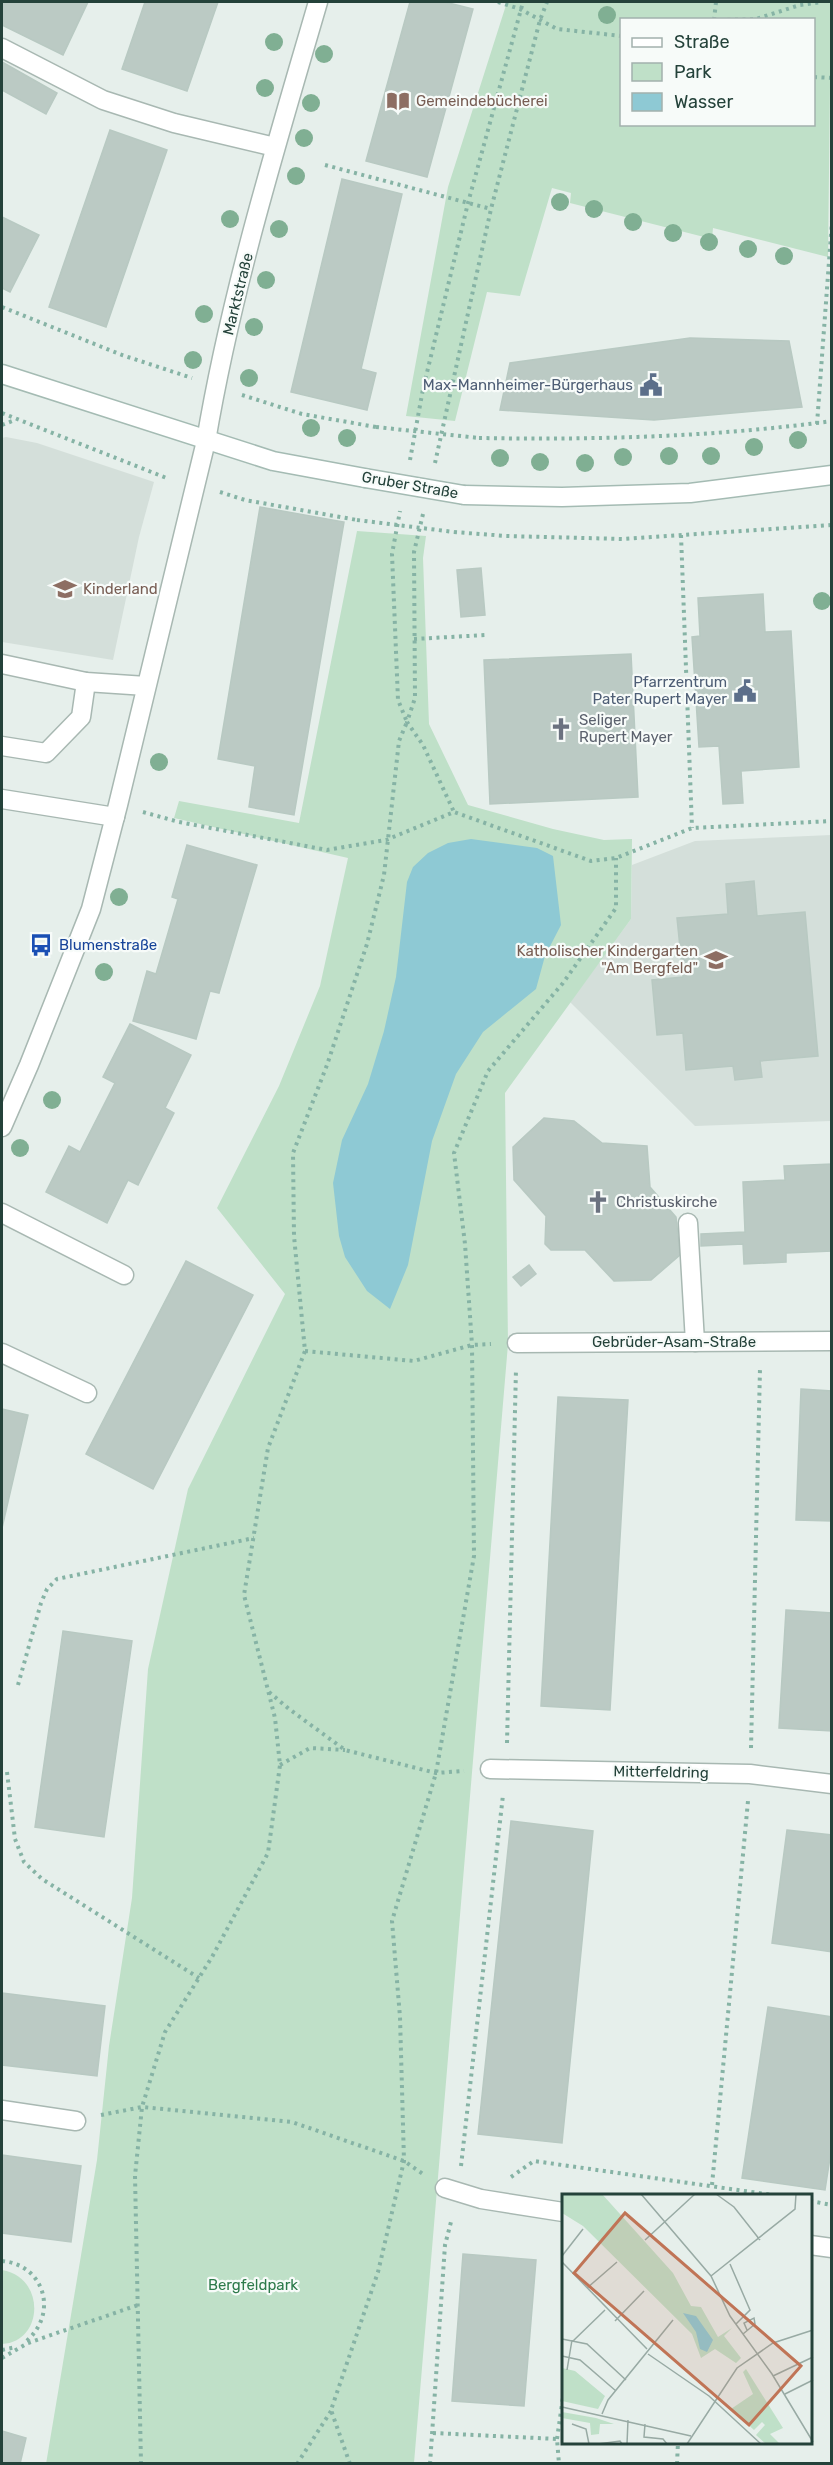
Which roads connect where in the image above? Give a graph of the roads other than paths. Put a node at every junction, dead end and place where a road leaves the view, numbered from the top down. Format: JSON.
{"nodes":[{"id":1,"x":318,"y":2,"type":"edge"},
{"id":2,"x":2,"y":48,"type":"edge"},
{"id":3,"x":276,"y":147,"type":"junction"},
{"id":4,"x":2,"y":374,"type":"edge"},
{"id":5,"x":206,"y":441,"type":"junction"},
{"id":6,"x":831,"y":475,"type":"edge"},
{"id":7,"x":2,"y":664,"type":"edge"},
{"id":8,"x":86,"y":682,"type":"junction"},
{"id":9,"x":146,"y":687,"type":"junction"},
{"id":10,"x":2,"y":746,"type":"edge"},
{"id":11,"x":2,"y":799,"type":"edge"},
{"id":12,"x":117,"y":811,"type":"junction"},
{"id":13,"x":2,"y":1126,"type":"edge"},
{"id":14,"x":2,"y":1213,"type":"edge"},
{"id":15,"x":688,"y":1223,"type":"dead end"},
{"id":16,"x":124,"y":1275,"type":"dead end"},
{"id":17,"x":831,"y":1341,"type":"edge"},
{"id":18,"x":695,"y":1342,"type":"junction"},
{"id":19,"x":517,"y":1343,"type":"road end"},
{"id":20,"x":2,"y":1353,"type":"edge"},
{"id":21,"x":87,"y":1393,"type":"dead end"},
{"id":22,"x":498,"y":1769,"type":"road end"},
{"id":23,"x":831,"y":1784,"type":"edge"},
{"id":24,"x":2,"y":2110,"type":"edge"},
{"id":25,"x":76,"y":2121,"type":"road end"},
{"id":26,"x":451,"y":2189,"type":"road end"},
{"id":27,"x":562,"y":2212,"type":"edge"},
{"id":28,"x":812,"y":2245,"type":"edge"},
{"id":29,"x":831,"y":2248,"type":"edge"}],
"edges":[{"from":1,"to":3,"type":"street","name":"Marktstraße"},
{"from":2,"to":3,"type":"street"},
{"from":3,"to":5,"type":"street","name":"Marktstraße"},
{"from":4,"to":5,"type":"street","name":"Gruber Straße"},
{"from":5,"to":6,"type":"street","name":"Gruber Straße","bridge":true},
{"from":5,"to":9,"type":"street"},
{"from":7,"to":8,"type":"street"},
{"from":8,"to":9,"type":"street"},
{"from":8,"to":10,"type":"street"},
{"from":9,"to":12,"type":"street"},
{"from":11,"to":12,"type":"street"},
{"from":12,"to":13,"type":"street"},
{"from":14,"to":16,"type":"street"},
{"from":15,"to":18,"type":"street"},
{"from":17,"to":18,"type":"street","name":"Gebrüder-Asam-Straße"},
{"from":18,"to":19,"type":"street","name":"Gebrüder-Asam-Straße"},
{"from":20,"to":21,"type":"street"},
{"from":22,"to":23,"type":"street","name":"Mitterfeldring"},
{"from":24,"to":25,"type":"street"},
{"from":26,"to":27,"type":"street"},
{"from":28,"to":29,"type":"street"}]}
